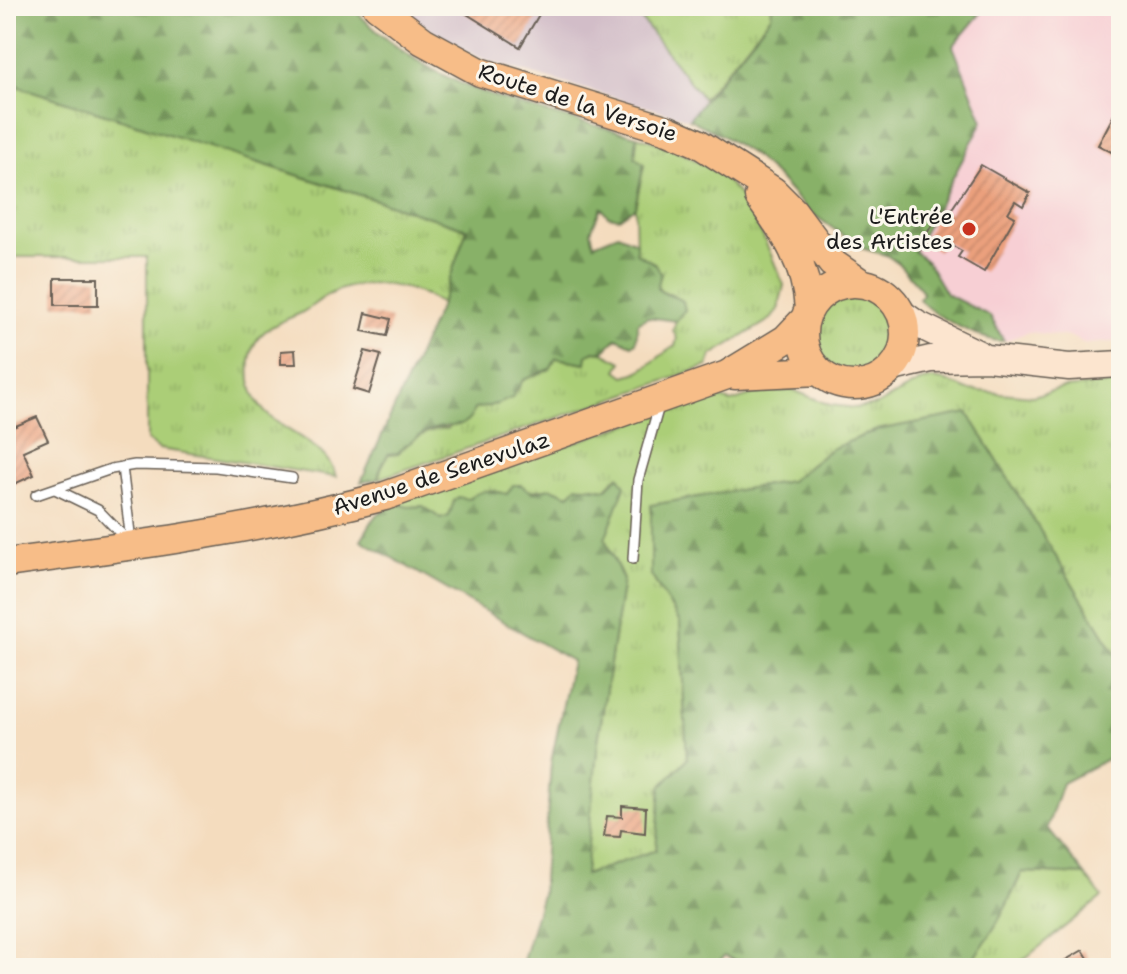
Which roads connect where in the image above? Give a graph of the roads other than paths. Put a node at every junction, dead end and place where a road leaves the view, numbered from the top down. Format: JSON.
{"nodes":[{"id":1,"x":377,"y":6,"type":"edge"},
{"id":2,"x":740,"y":171,"type":"junction"},
{"id":3,"x":861,"y":283,"type":"junction"},
{"id":4,"x":900,"y":312,"type":"junction"},
{"id":5,"x":807,"y":314,"type":"junction"},
{"id":6,"x":987,"y":358,"type":"junction"},
{"id":7,"x":1121,"y":364,"type":"edge"},
{"id":8,"x":892,"y":368,"type":"junction"},
{"id":9,"x":819,"y":371,"type":"junction"},
{"id":10,"x":727,"y":375,"type":"junction"},
{"id":11,"x":661,"y":398,"type":"junction"},
{"id":12,"x":122,"y":467,"type":"junction"},
{"id":13,"x":292,"y":478,"type":"dead end"},
{"id":14,"x":55,"y":489,"type":"junction"},
{"id":15,"x":36,"y":495,"type":"dead end"},
{"id":16,"x":131,"y":545,"type":"junction"},
{"id":17,"x":633,"y":559,"type":"dead end"},
{"id":18,"x":6,"y":563,"type":"edge"}],
"edges":[{"from":1,"to":2,"type":"main road","name":"Route de la Versoie"},
{"from":2,"to":3,"type":"main road","name":"Route de la Versoie"},
{"from":2,"to":5,"type":"main road","name":"Route de la Versoie"},
{"from":3,"to":4,"type":"main road"},
{"from":3,"to":5,"type":"main road"},
{"from":4,"to":6,"type":"main road"},
{"from":4,"to":8,"type":"main road"},
{"from":5,"to":9,"type":"main road"},
{"from":5,"to":10,"type":"main road","name":"Avenue de Senevulaz"},
{"from":6,"to":7,"type":"main road"},
{"from":6,"to":8,"type":"main road"},
{"from":8,"to":9,"type":"main road"},
{"from":9,"to":10,"type":"main road","name":"Avenue de Senevulaz"},
{"from":10,"to":11,"type":"main road","name":"Avenue de Senevulaz"},
{"from":11,"to":16,"type":"main road","name":"Avenue de Senevulaz"},
{"from":11,"to":17,"type":"lane"},
{"from":12,"to":13,"type":"lane"},
{"from":12,"to":14,"type":"lane"},
{"from":12,"to":16,"type":"lane"},
{"from":14,"to":15,"type":"lane"},
{"from":14,"to":16,"type":"lane"},
{"from":16,"to":18,"type":"main road","name":"Avenue de Senevulaz"}]}
